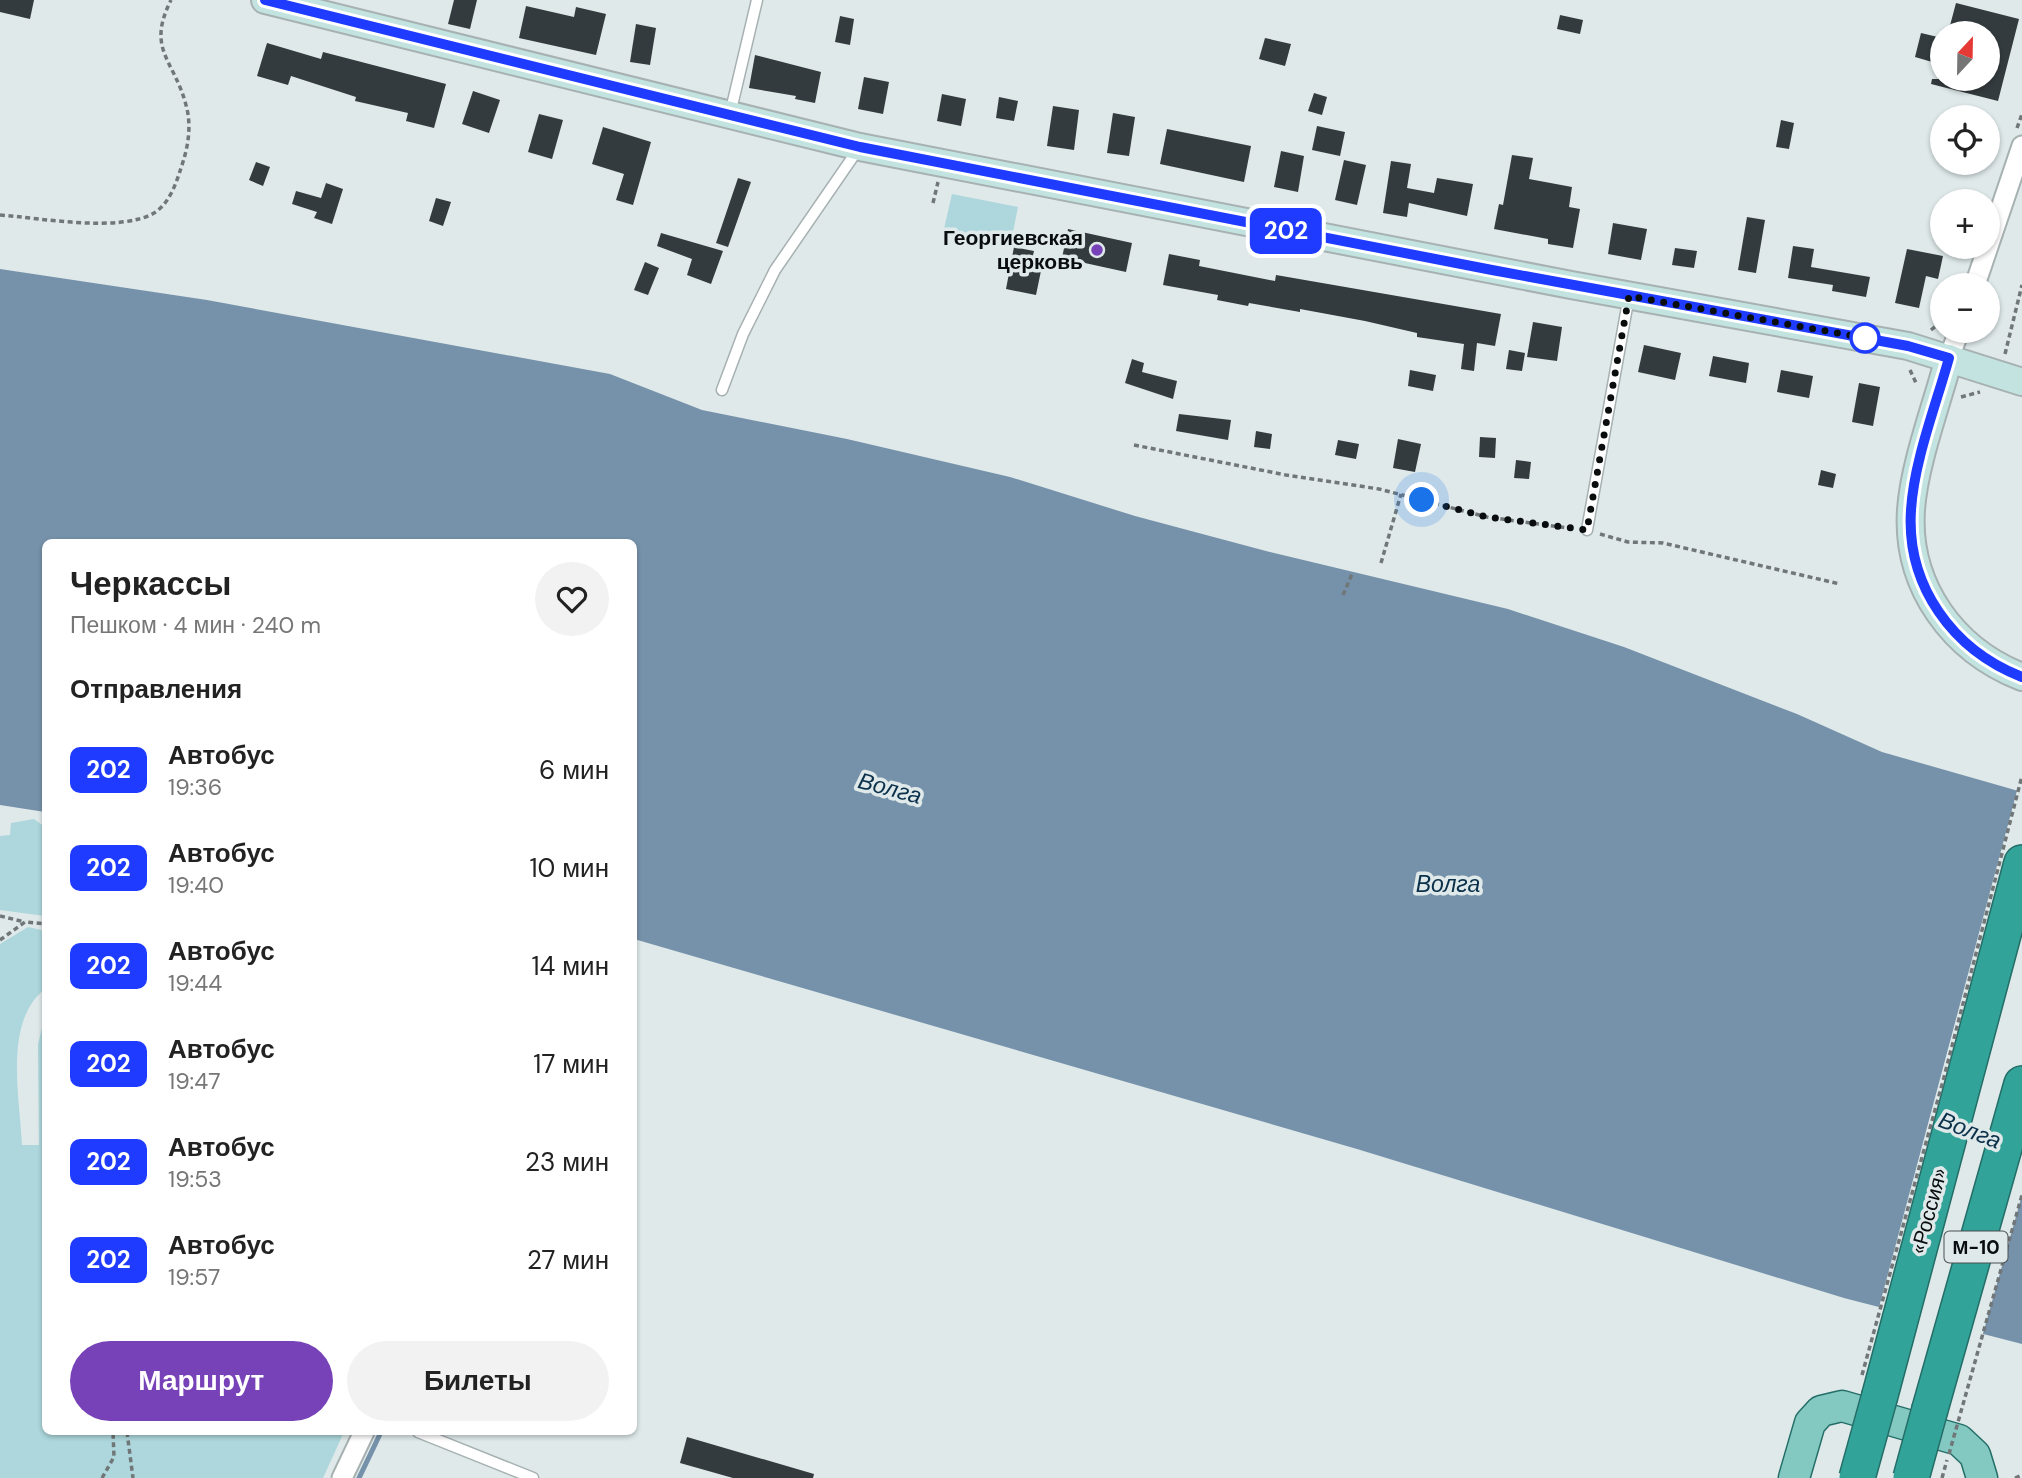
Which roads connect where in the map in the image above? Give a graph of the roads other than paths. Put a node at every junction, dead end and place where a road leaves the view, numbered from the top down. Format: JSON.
{"nodes":[{"id":1,"x":265,"y":0,"type":"edge"},
{"id":2,"x":757,"y":0,"type":"edge"},
{"id":3,"x":730,"y":115,"type":"junction"},
{"id":4,"x":2022,"y":146,"type":"edge"},
{"id":5,"x":860,"y":147,"type":"junction"},
{"id":6,"x":1979,"y":273,"type":"edge"},
{"id":7,"x":1629,"y":296,"type":"junction"},
{"id":8,"x":1955,"y":343,"type":"edge"},
{"id":9,"x":1949,"y":358,"type":"junction"},
{"id":10,"x":2012,"y":374,"type":"edge"},
{"id":11,"x":722,"y":390,"type":"dead end"},
{"id":12,"x":1587,"y":530,"type":"road end"},
{"id":13,"x":2022,"y":677,"type":"edge"},
{"id":14,"x":2022,"y":863,"type":"edge"},
{"id":15,"x":2022,"y":1084,"type":"edge"},
{"id":16,"x":363,"y":1435,"type":"edge"},
{"id":17,"x":426,"y":1435,"type":"edge"},
{"id":18,"x":342,"y":1478,"type":"edge"},
{"id":19,"x":533,"y":1478,"type":"edge"},
{"id":20,"x":1794,"y":1478,"type":"edge"},
{"id":21,"x":1857,"y":1478,"type":"edge"},
{"id":22,"x":1911,"y":1478,"type":"edge"},
{"id":23,"x":1982,"y":1478,"type":"edge"}],
"edges":[{"from":1,"to":3,"type":"street"},
{"from":2,"to":3,"type":"lane"},
{"from":3,"to":5,"type":"street"},
{"from":4,"to":6,"type":"street"},
{"from":5,"to":7,"type":"street"},
{"from":5,"to":11,"type":"lane"},
{"from":7,"to":9,"type":"street"},
{"from":7,"to":12,"type":"lane"},
{"from":8,"to":9,"type":"street"},
{"from":9,"to":10,"type":"street"},
{"from":9,"to":13,"type":"street"},
{"from":14,"to":21,"type":"highway","name":"«Россия»","number":"М-10","bridge":true},
{"from":15,"to":22,"type":"highway","number":"М-10","bridge":true},
{"from":16,"to":18,"type":"street"},
{"from":17,"to":19,"type":"lane"},
{"from":20,"to":23,"type":"main road"}]}
